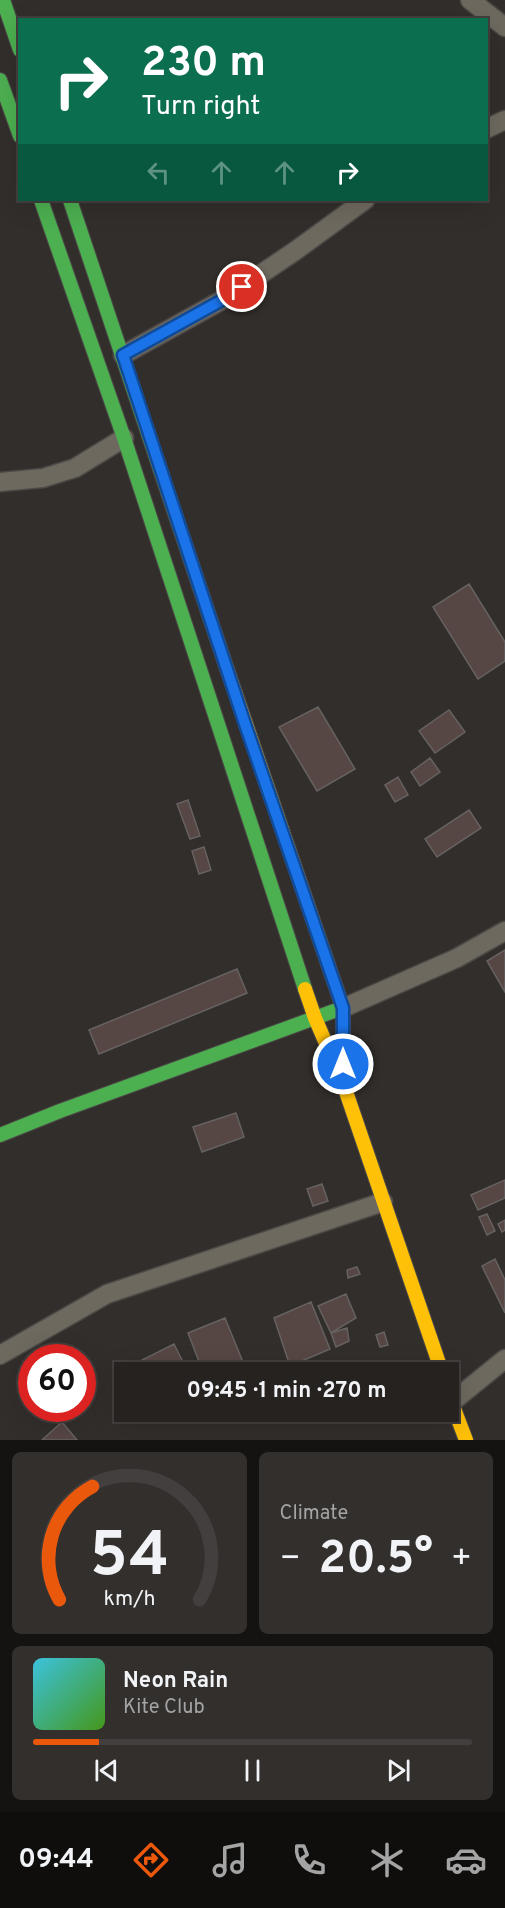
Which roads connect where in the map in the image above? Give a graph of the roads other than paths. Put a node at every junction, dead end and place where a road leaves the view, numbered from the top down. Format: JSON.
{"nodes":[{"id":1,"x":3,"y":0,"type":"edge"},
{"id":2,"x":470,"y":0,"type":"edge"},
{"id":3,"x":505,"y":27,"type":"edge"},
{"id":4,"x":18,"y":44,"type":"edge"},
{"id":5,"x":0,"y":80,"type":"edge"},
{"id":6,"x":505,"y":120,"type":"edge"},
{"id":7,"x":488,"y":128,"type":"edge"},
{"id":8,"x":18,"y":130,"type":"edge"},
{"id":9,"x":41,"y":201,"type":"edge"},
{"id":10,"x":70,"y":201,"type":"edge"},
{"id":11,"x":364,"y":201,"type":"edge"},
{"id":12,"x":123,"y":355,"type":"junction"},
{"id":13,"x":124,"y":438,"type":"junction"},
{"id":14,"x":0,"y":482,"type":"edge"},
{"id":15,"x":505,"y":931,"type":"edge"},
{"id":16,"x":343,"y":1008,"type":"junction"},
{"id":17,"x":315,"y":1018,"type":"junction"},
{"id":18,"x":343,"y":1083,"type":"junction"},
{"id":19,"x":0,"y":1135,"type":"edge"},
{"id":20,"x":383,"y":1202,"type":"junction"},
{"id":21,"x":0,"y":1355,"type":"edge"},
{"id":22,"x":505,"y":1359,"type":"edge"},
{"id":23,"x":439,"y":1362,"type":"edge"},
{"id":24,"x":459,"y":1391,"type":"edge"},
{"id":25,"x":459,"y":1421,"type":"edge"},
{"id":26,"x":466,"y":1440,"type":"edge"}],
"edges":[{"from":1,"to":4,"type":"main road"},
{"from":2,"to":3,"type":"street"},
{"from":5,"to":8,"type":"main road"},
{"from":6,"to":7,"type":"street"},
{"from":9,"to":13,"type":"main road"},
{"from":10,"to":12,"type":"main road"},
{"from":11,"to":12,"type":"street"},
{"from":12,"to":16,"type":"main road"},
{"from":13,"to":14,"type":"street"},
{"from":13,"to":17,"type":"main road"},
{"from":15,"to":16,"type":"street"},
{"from":16,"to":17,"type":"main road"},
{"from":16,"to":18,"type":"main road"},
{"from":17,"to":18,"type":"main road"},
{"from":17,"to":19,"type":"main road"},
{"from":18,"to":20,"type":"main road"},
{"from":20,"to":21,"type":"street"},
{"from":20,"to":23,"type":"main road"},
{"from":22,"to":24,"type":"street"},
{"from":25,"to":26,"type":"main road"}]}
